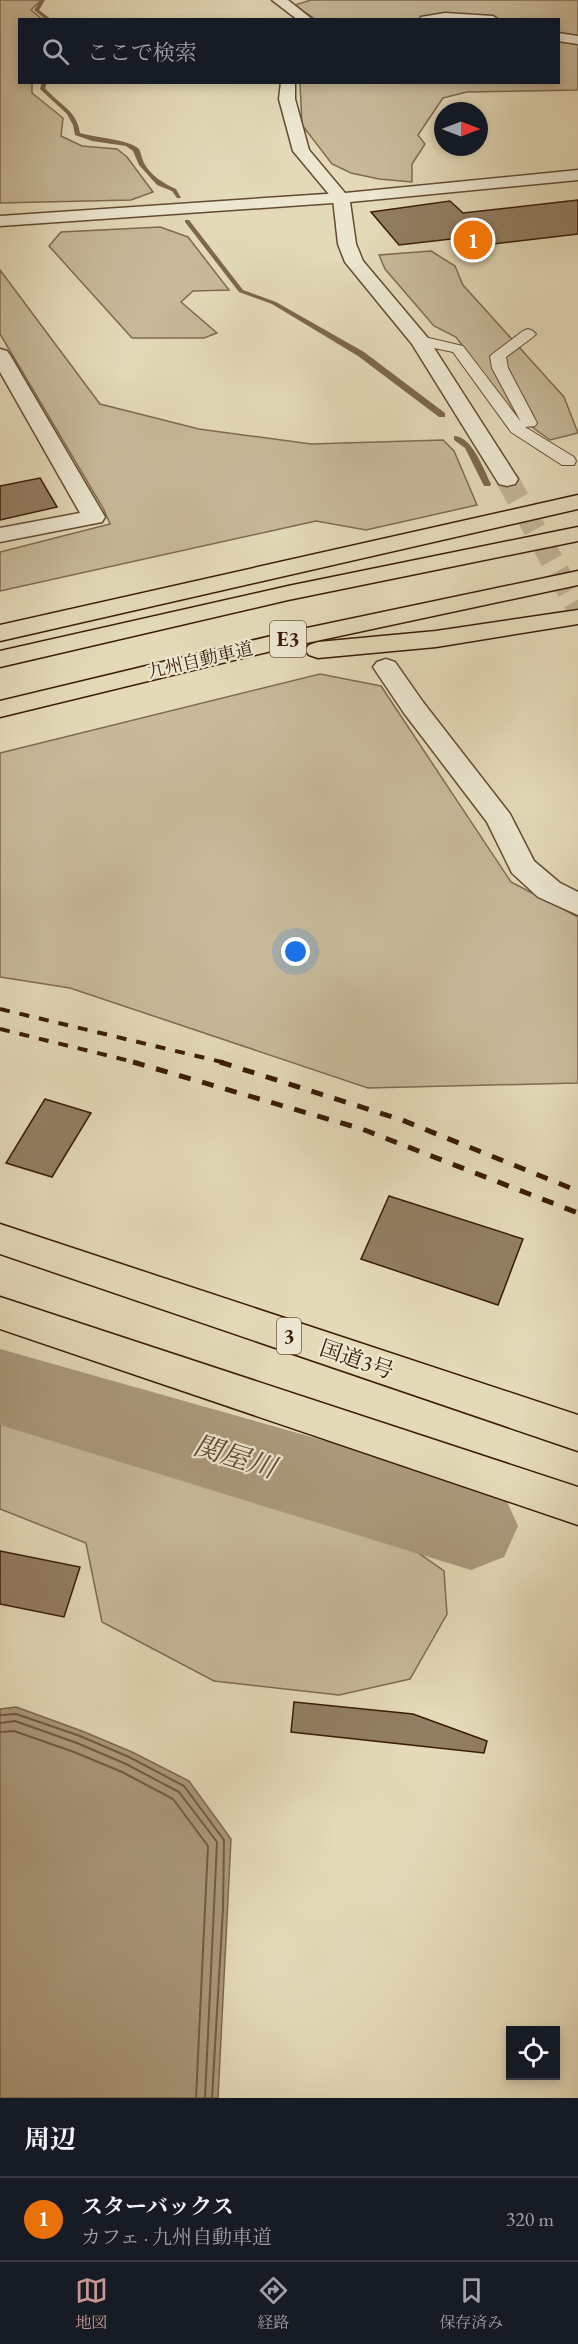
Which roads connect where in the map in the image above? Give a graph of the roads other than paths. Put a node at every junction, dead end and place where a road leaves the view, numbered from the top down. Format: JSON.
{"nodes":[{"id":1,"x":279,"y":0,"type":"edge"},
{"id":2,"x":304,"y":18,"type":"edge"},
{"id":3,"x":436,"y":18,"type":"edge"},
{"id":4,"x":469,"y":18,"type":"edge"},
{"id":5,"x":560,"y":37,"type":"edge"},
{"id":6,"x":578,"y":40,"type":"edge"},
{"id":7,"x":288,"y":84,"type":"edge"},
{"id":8,"x":578,"y":175,"type":"edge"},
{"id":9,"x":341,"y":198,"type":"junction"},
{"id":10,"x":0,"y":221,"type":"edge"},
{"id":11,"x":528,"y":334,"type":"dead end"},
{"id":12,"x":420,"y":341,"type":"junction"},
{"id":13,"x":0,"y":355,"type":"edge"},
{"id":14,"x":5,"y":373,"type":"edge"},
{"id":15,"x":543,"y":446,"type":"junction"},
{"id":16,"x":568,"y":461,"type":"dead end"},
{"id":17,"x":507,"y":479,"type":"tunnel mouth"},
{"id":18,"x":578,"y":502,"type":"edge"},
{"id":19,"x":578,"y":534,"type":"edge"},
{"id":20,"x":0,"y":535,"type":"edge"},
{"id":21,"x":578,"y":578,"type":"edge"},
{"id":22,"x":578,"y":617,"type":"edge"},
{"id":23,"x":0,"y":633,"type":"edge"},
{"id":24,"x":0,"y":659,"type":"edge"},
{"id":25,"x":189,"y":662,"type":"junction"},
{"id":26,"x":386,"y":667,"type":"dead end"},
{"id":27,"x":0,"y":709,"type":"edge"},
{"id":28,"x":578,"y":905,"type":"edge"},
{"id":29,"x":0,"y":1239,"type":"edge"},
{"id":30,"x":0,"y":1313,"type":"edge"},
{"id":31,"x":578,"y":1433,"type":"edge"},
{"id":32,"x":578,"y":1506,"type":"edge"}],
"edges":[{"from":1,"to":2,"type":"street"},
{"from":3,"to":4,"type":"street"},
{"from":5,"to":6,"type":"street"},
{"from":7,"to":9,"type":"street"},
{"from":8,"to":9,"type":"street"},
{"from":9,"to":10,"type":"street"},
{"from":9,"to":12,"type":"street"},
{"from":11,"to":15,"type":"street"},
{"from":12,"to":15,"type":"street"},
{"from":12,"to":17,"type":"street"},
{"from":13,"to":14,"type":"street"},
{"from":14,"to":20,"type":"street"},
{"from":15,"to":16,"type":"street"},
{"from":18,"to":23,"type":"highway"},
{"from":19,"to":24,"type":"highway","number":"E3"},
{"from":21,"to":25,"type":"highway","name":"九州自動車道","number":"E3"},
{"from":22,"to":25,"type":"highway"},
{"from":25,"to":27,"type":"highway","name":"九州自動車道","number":"E3"},
{"from":26,"to":28,"type":"street"},
{"from":29,"to":31,"type":"highway","name":"国道3号","number":"3"},
{"from":30,"to":32,"type":"highway"}]}
